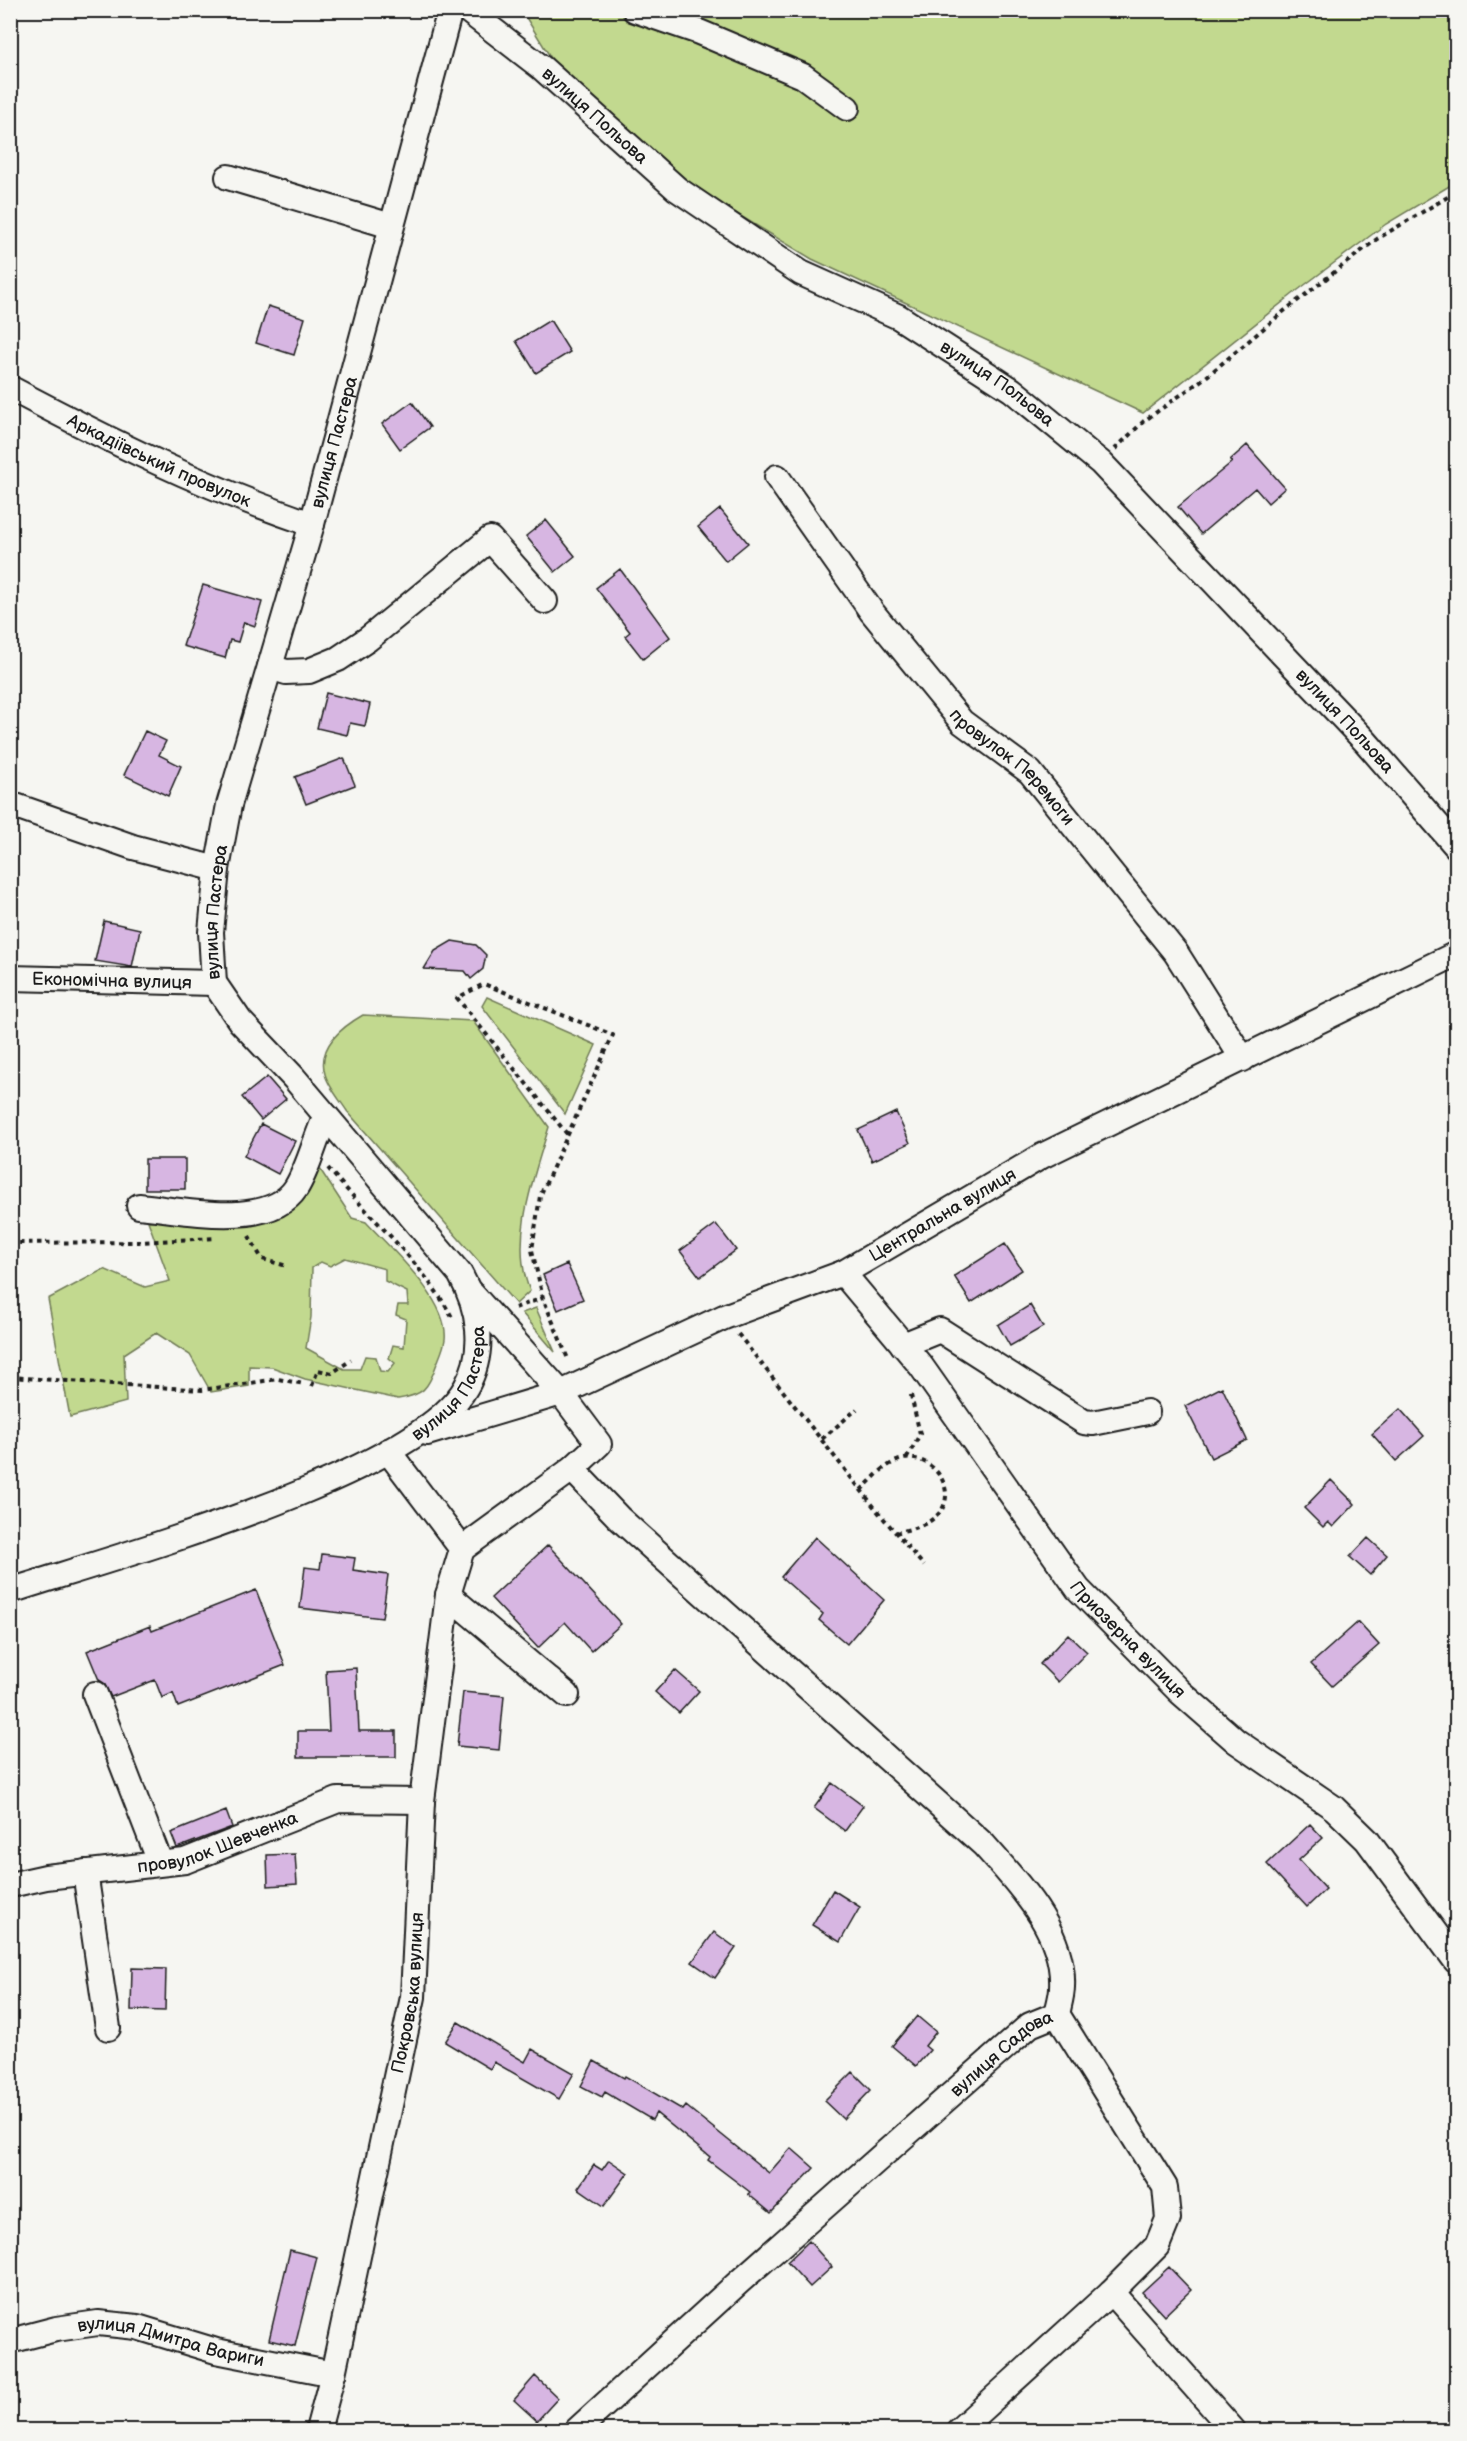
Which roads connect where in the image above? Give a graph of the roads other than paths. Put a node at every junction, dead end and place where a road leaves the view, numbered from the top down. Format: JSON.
{"nodes":[{"id":1,"x":450,"y":10,"type":"edge"},
{"id":2,"x":467,"y":10,"type":"edge"},
{"id":3,"x":635,"y":10,"type":"edge"},
{"id":4,"x":847,"y":108,"type":"dead end"},
{"id":5,"x":228,"y":177,"type":"dead end"},
{"id":6,"x":391,"y":226,"type":"junction"},
{"id":7,"x":10,"y":388,"type":"edge"},
{"id":8,"x":777,"y":477,"type":"dead end"},
{"id":9,"x":312,"y":524,"type":"junction"},
{"id":10,"x":545,"y":601,"type":"dead end"},
{"id":11,"x":270,"y":667,"type":"junction"},
{"id":12,"x":10,"y":804,"type":"edge"},
{"id":13,"x":1456,"y":846,"type":"edge"},
{"id":14,"x":217,"y":869,"type":"junction"},
{"id":15,"x":1456,"y":954,"type":"edge"},
{"id":16,"x":10,"y":978,"type":"edge"},
{"id":17,"x":214,"y":983,"type":"junction"},
{"id":18,"x":1243,"y":1059,"type":"junction"},
{"id":19,"x":326,"y":1116,"type":"junction"},
{"id":20,"x":139,"y":1206,"type":"dead end"},
{"id":21,"x":843,"y":1273,"type":"junction"},
{"id":22,"x":471,"y":1293,"type":"junction"},
{"id":23,"x":903,"y":1345,"type":"junction"},
{"id":24,"x":561,"y":1393,"type":"junction"},
{"id":25,"x":1147,"y":1412,"type":"dead end"},
{"id":26,"x":413,"y":1437,"type":"junction"},
{"id":27,"x":388,"y":1451,"type":"junction"},
{"id":28,"x":572,"y":1469,"type":"junction"},
{"id":29,"x":462,"y":1548,"type":"junction"},
{"id":30,"x":10,"y":1591,"type":"edge"},
{"id":31,"x":448,"y":1596,"type":"junction"},
{"id":32,"x":95,"y":1694,"type":"dead end"},
{"id":33,"x":567,"y":1695,"type":"dead end"},
{"id":34,"x":422,"y":1801,"type":"junction"},
{"id":35,"x":160,"y":1862,"type":"junction"},
{"id":36,"x":85,"y":1872,"type":"junction"},
{"id":37,"x":10,"y":1885,"type":"edge"},
{"id":38,"x":1456,"y":1961,"type":"edge"},
{"id":39,"x":1057,"y":2014,"type":"junction"},
{"id":40,"x":108,"y":2028,"type":"dead end"},
{"id":41,"x":1111,"y":2292,"type":"junction"},
{"id":42,"x":10,"y":2341,"type":"edge"},
{"id":43,"x":333,"y":2374,"type":"junction"},
{"id":44,"x":318,"y":2430,"type":"edge"},
{"id":45,"x":577,"y":2430,"type":"edge"},
{"id":46,"x":959,"y":2430,"type":"edge"},
{"id":47,"x":1233,"y":2430,"type":"edge"}],
"edges":[{"from":1,"to":6,"type":"street","name":"вулиця Пастера"},
{"from":2,"to":13,"type":"street","name":"вулиця Польова"},
{"from":3,"to":4,"type":"street"},
{"from":5,"to":6,"type":"street"},
{"from":6,"to":9,"type":"street","name":"вулиця Пастера"},
{"from":7,"to":9,"type":"street","name":"Аркадіївський провулок"},
{"from":8,"to":18,"type":"street","name":"провулок Перемоги"},
{"from":9,"to":11,"type":"street","name":"вулиця Пастера"},
{"from":10,"to":11,"type":"street"},
{"from":11,"to":14,"type":"street","name":"вулиця Пастера"},
{"from":12,"to":14,"type":"street"},
{"from":14,"to":17,"type":"street","name":"вулиця Пастера"},
{"from":15,"to":18,"type":"street","name":"Центральна вулиця"},
{"from":16,"to":17,"type":"street","name":"Економічна вулиця"},
{"from":17,"to":19,"type":"street","name":"вулиця Пастера"},
{"from":18,"to":21,"type":"street","name":"Центральна вулиця"},
{"from":19,"to":20,"type":"street"},
{"from":19,"to":22,"type":"street","name":"вулиця Пастера"},
{"from":21,"to":23,"type":"street","name":"Приозерна вулиця"},
{"from":21,"to":24,"type":"street","name":"Центральна вулиця"},
{"from":22,"to":24,"type":"street"},
{"from":22,"to":26,"type":"street","name":"вулиця Пастера"},
{"from":23,"to":25,"type":"street"},
{"from":23,"to":38,"type":"street","name":"Приозерна вулиця"},
{"from":24,"to":26,"type":"street","name":"Центральна вулиця"},
{"from":24,"to":28,"type":"street"},
{"from":26,"to":27,"type":"street","name":"вулиця Пастера"},
{"from":27,"to":29,"type":"street"},
{"from":27,"to":30,"type":"street","name":"вулиця Пастера"},
{"from":28,"to":29,"type":"street"},
{"from":28,"to":39,"type":"street"},
{"from":29,"to":31,"type":"street","name":"Покровська вулиця"},
{"from":31,"to":33,"type":"street"},
{"from":31,"to":34,"type":"street","name":"Покровська вулиця"},
{"from":32,"to":35,"type":"street"},
{"from":34,"to":35,"type":"street","name":"провулок Шевченка"},
{"from":34,"to":43,"type":"street","name":"Покровська вулиця"},
{"from":35,"to":36,"type":"street","name":"провулок Шевченка"},
{"from":36,"to":37,"type":"street","name":"провулок Шевченка"},
{"from":36,"to":40,"type":"street"},
{"from":39,"to":41,"type":"street","name":"вулиця Садова"},
{"from":39,"to":45,"type":"street","name":"вулиця Садова"},
{"from":41,"to":46,"type":"street","name":"вулиця Садова"},
{"from":41,"to":47,"type":"street"},
{"from":42,"to":43,"type":"street","name":"вулиця Дмитра Вариги"},
{"from":43,"to":44,"type":"street","name":"Покровська вулиця"}]}
